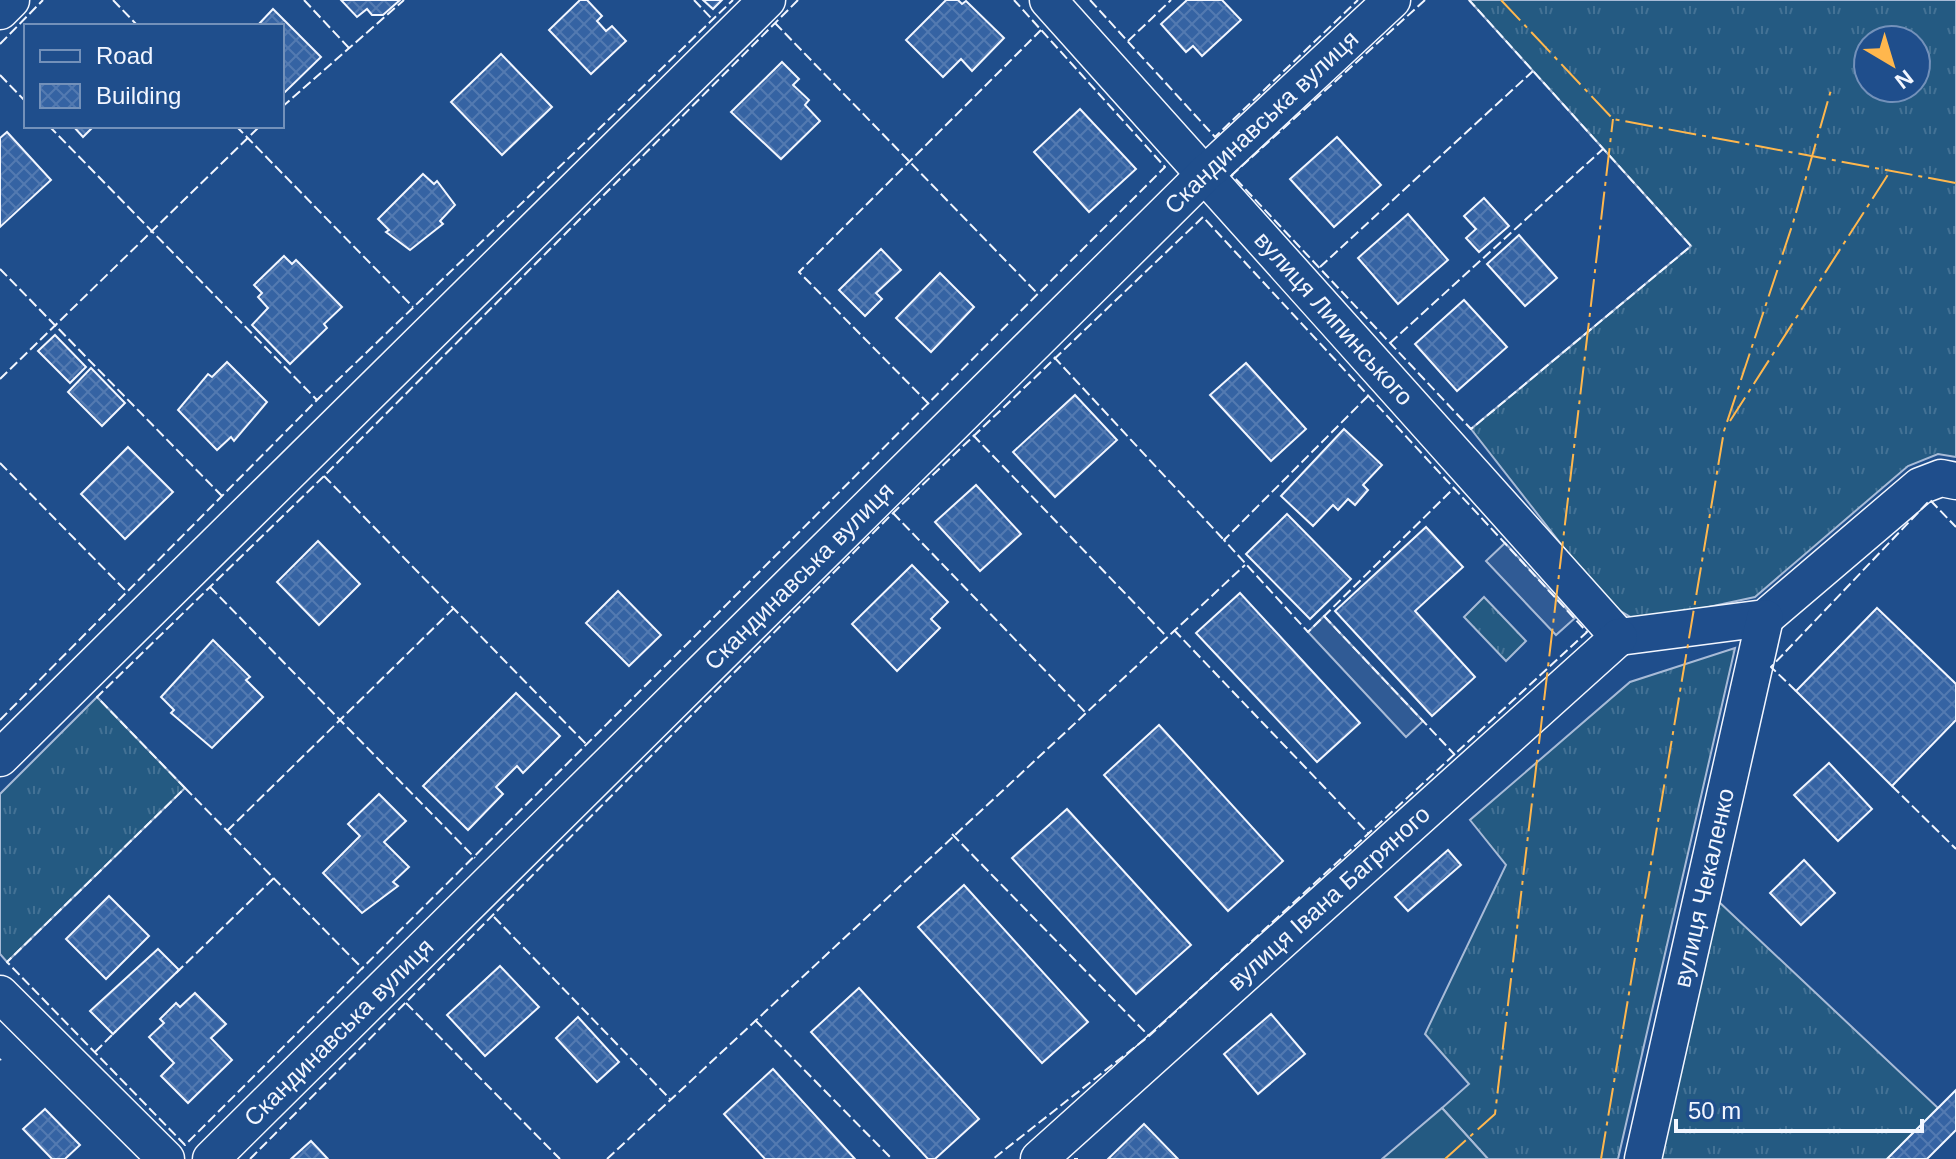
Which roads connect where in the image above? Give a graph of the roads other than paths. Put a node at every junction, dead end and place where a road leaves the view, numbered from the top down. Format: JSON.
{"nodes":[{"id":1,"x":11,"y":0,"type":"edge"},
{"id":2,"x":767,"y":0,"type":"edge"},
{"id":3,"x":1048,"y":0,"type":"edge"},
{"id":4,"x":1392,"y":0,"type":"edge"},
{"id":5,"x":0,"y":11,"type":"edge"},
{"id":6,"x":1203,"y":176,"type":"junction"},
{"id":7,"x":1956,"y":481,"type":"edge"},
{"id":8,"x":1765,"y":618,"type":"junction"},
{"id":9,"x":1619,"y":637,"type":"junction"},
{"id":10,"x":0,"y":758,"type":"edge"},
{"id":11,"x":0,"y":994,"type":"edge"},
{"id":12,"x":166,"y":1159,"type":"edge"},
{"id":13,"x":211,"y":1159,"type":"edge"},
{"id":14,"x":1039,"y":1159,"type":"edge"},
{"id":15,"x":1643,"y":1159,"type":"edge"}],
"edges":[{"from":1,"to":5,"type":"street"},
{"from":2,"to":10,"type":"street"},
{"from":3,"to":6,"type":"street","name":"вулиця Липинського"},
{"from":4,"to":6,"type":"street","name":"Скандинавська вулиця"},
{"from":6,"to":9,"type":"street","name":"вулиця Липинського"},
{"from":6,"to":13,"type":"street","name":"Скандинавська вулиця"},
{"from":7,"to":8,"type":"street"},
{"from":8,"to":9,"type":"street"},
{"from":8,"to":15,"type":"street","name":"вулиця Чекаленко"},
{"from":9,"to":14,"type":"street","name":"вулиця Івана Багряного"},
{"from":11,"to":12,"type":"street"}]}
